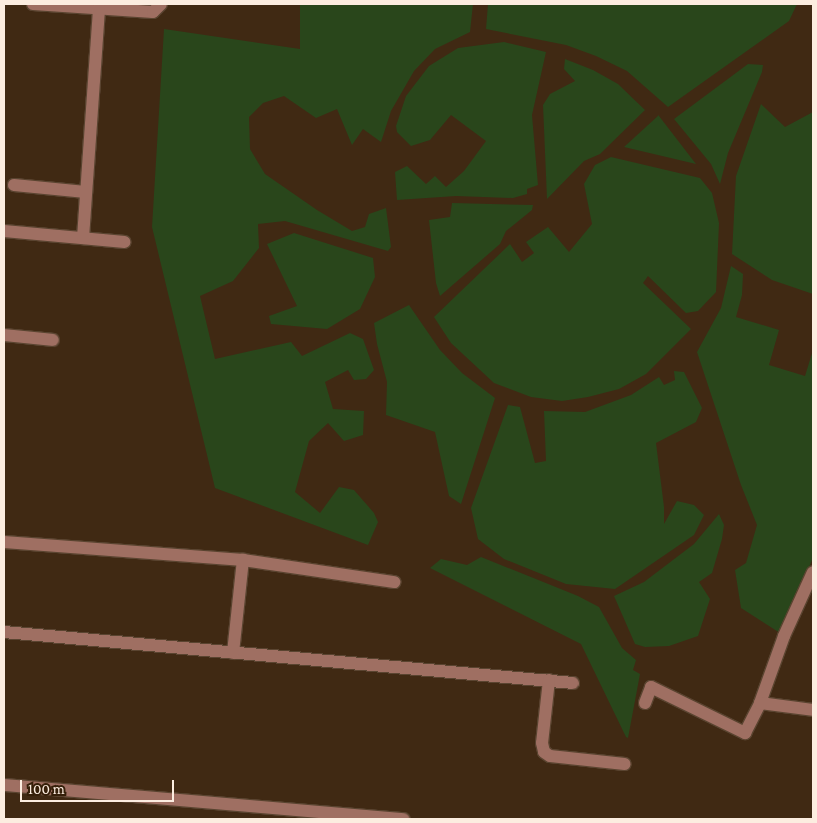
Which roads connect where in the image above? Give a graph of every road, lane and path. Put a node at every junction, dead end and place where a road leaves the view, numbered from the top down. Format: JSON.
{"nodes":[{"id":1,"x":33,"y":4,"type":"edge"},
{"id":2,"x":161,"y":4,"type":"edge"},
{"id":3,"x":99,"y":9,"type":"junction"},
{"id":4,"x":14,"y":186,"type":"dead end"},
{"id":5,"x":86,"y":192,"type":"junction"},
{"id":6,"x":4,"y":231,"type":"edge"},
{"id":7,"x":83,"y":238,"type":"junction"},
{"id":8,"x":125,"y":242,"type":"dead end"},
{"id":9,"x":4,"y":335,"type":"edge"},
{"id":10,"x":53,"y":340,"type":"dead end"},
{"id":11,"x":4,"y":542,"type":"edge"},
{"id":12,"x":243,"y":560,"type":"junction"},
{"id":13,"x":813,"y":572,"type":"edge"},
{"id":14,"x":394,"y":582,"type":"dead end"},
{"id":15,"x":4,"y":632,"type":"edge"},
{"id":16,"x":233,"y":653,"type":"junction"},
{"id":17,"x":549,"y":680,"type":"junction"},
{"id":18,"x":573,"y":683,"type":"dead end"},
{"id":19,"x":645,"y":703,"type":"dead end"},
{"id":20,"x":760,"y":703,"type":"junction"},
{"id":21,"x":813,"y":710,"type":"edge"},
{"id":22,"x":625,"y":764,"type":"dead end"},
{"id":23,"x":4,"y":784,"type":"edge"},
{"id":24,"x":404,"y":819,"type":"edge"}],
"edges":[{"from":1,"to":3,"type":"street"},
{"from":2,"to":3,"type":"street"},
{"from":3,"to":5,"type":"street"},
{"from":4,"to":5,"type":"street"},
{"from":5,"to":7,"type":"street"},
{"from":6,"to":7,"type":"street"},
{"from":7,"to":8,"type":"street"},
{"from":9,"to":10,"type":"street"},
{"from":11,"to":12,"type":"street"},
{"from":12,"to":14,"type":"street"},
{"from":12,"to":16,"type":"street"},
{"from":13,"to":20,"type":"street"},
{"from":15,"to":16,"type":"street"},
{"from":16,"to":17,"type":"street"},
{"from":17,"to":18,"type":"street"},
{"from":17,"to":22,"type":"street"},
{"from":19,"to":20,"type":"street"},
{"from":20,"to":21,"type":"street"},
{"from":23,"to":24,"type":"street"}]}
